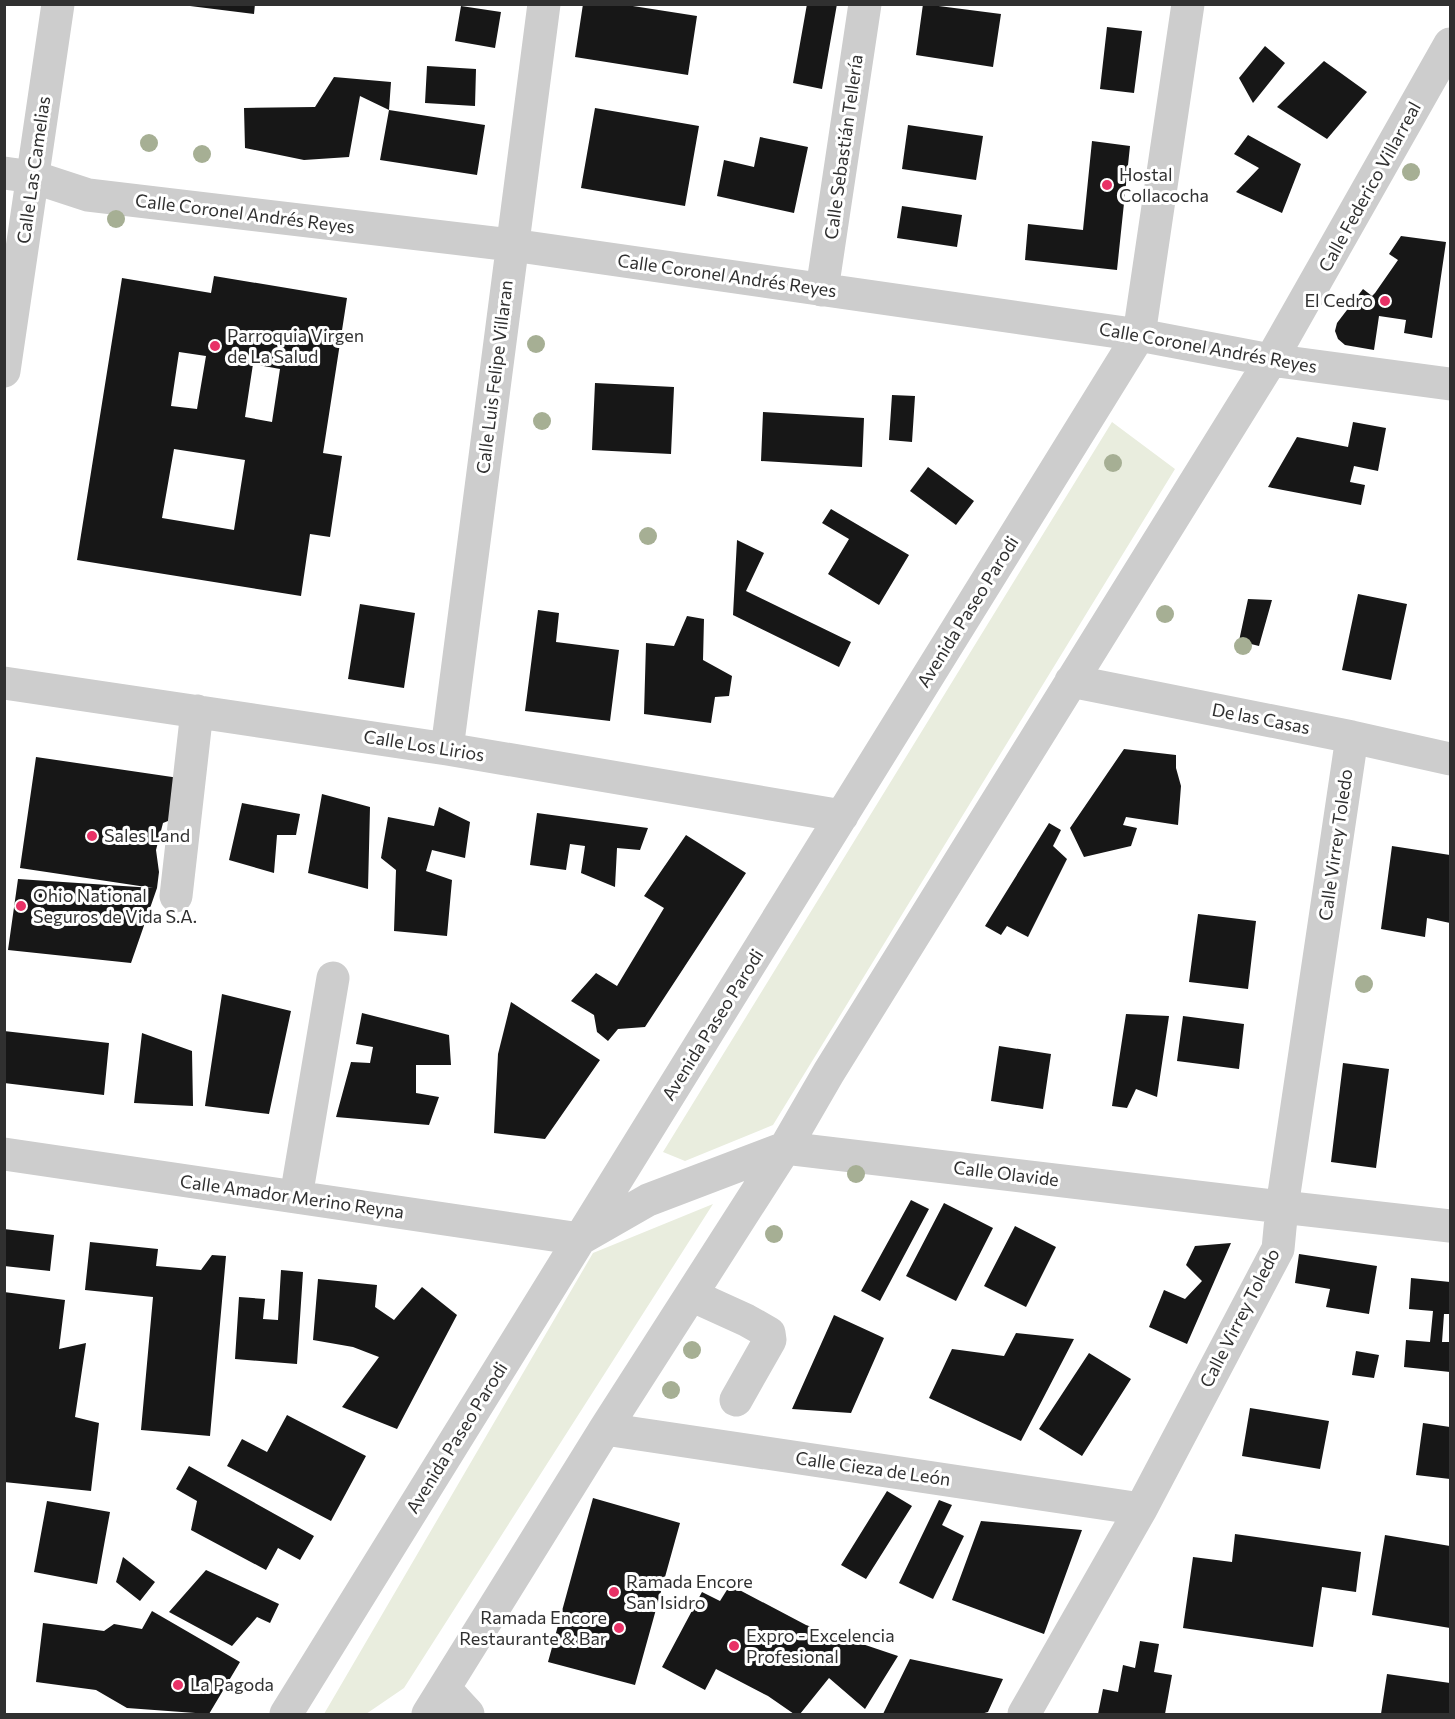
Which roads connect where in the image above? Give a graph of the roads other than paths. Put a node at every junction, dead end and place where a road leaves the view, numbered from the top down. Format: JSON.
{"nodes":[{"id":1,"x":58,"y":4,"type":"edge"},
{"id":2,"x":544,"y":4,"type":"edge"},
{"id":3,"x":865,"y":4,"type":"edge"},
{"id":4,"x":1188,"y":4,"type":"edge"},
{"id":5,"x":1450,"y":44,"type":"edge"},
{"id":6,"x":19,"y":175,"type":"edge"},
{"id":7,"x":512,"y":245,"type":"junction"},
{"id":8,"x":822,"y":290,"type":"junction"},
{"id":9,"x":1139,"y":335,"type":"junction"},
{"id":10,"x":1271,"y":360,"type":"junction"},
{"id":11,"x":4,"y":371,"type":"edge"},
{"id":12,"x":1450,"y":384,"type":"edge"},
{"id":13,"x":1071,"y":681,"type":"junction"},
{"id":14,"x":4,"y":683,"type":"edge"},
{"id":15,"x":197,"y":711,"type":"junction"},
{"id":16,"x":1352,"y":737,"type":"junction"},
{"id":17,"x":447,"y":749,"type":"junction"},
{"id":18,"x":1450,"y":759,"type":"edge"},
{"id":19,"x":842,"y":816,"type":"junction"},
{"id":20,"x":176,"y":896,"type":"dead end"},
{"id":21,"x":333,"y":978,"type":"dead end"},
{"id":22,"x":785,"y":1148,"type":"junction"},
{"id":23,"x":4,"y":1154,"type":"edge"},
{"id":24,"x":296,"y":1197,"type":"junction"},
{"id":25,"x":1282,"y":1207,"type":"junction"},
{"id":26,"x":1450,"y":1226,"type":"edge"},
{"id":27,"x":580,"y":1239,"type":"junction"},
{"id":28,"x":691,"y":1295,"type":"junction"},
{"id":29,"x":736,"y":1400,"type":"dead end"},
{"id":30,"x":605,"y":1429,"type":"junction"},
{"id":31,"x":1141,"y":1509,"type":"junction"},
{"id":32,"x":436,"y":1701,"type":"edge"},
{"id":33,"x":286,"y":1714,"type":"edge"},
{"id":34,"x":468,"y":1714,"type":"edge"},
{"id":35,"x":1024,"y":1714,"type":"edge"}],
"edges":[{"from":1,"to":6,"type":"street","name":"Calle Las Camelias"},
{"from":2,"to":7,"type":"street","name":"Calle Luis Felipe Villaran"},
{"from":3,"to":8,"type":"street","name":"Calle Sebastián Tellería"},
{"from":4,"to":9,"type":"street"},
{"from":5,"to":10,"type":"street","name":"Calle Federico Villarreal"},
{"from":6,"to":7,"type":"street","name":"Calle Coronel Andrés Reyes"},
{"from":6,"to":11,"type":"street","name":"Calle Las Camelias"},
{"from":7,"to":8,"type":"street","name":"Calle Coronel Andrés Reyes"},
{"from":7,"to":17,"type":"street","name":"Calle Luis Felipe Villaran"},
{"from":8,"to":9,"type":"street","name":"Calle Coronel Andrés Reyes"},
{"from":9,"to":10,"type":"street","name":"Calle Coronel Andrés Reyes"},
{"from":9,"to":19,"type":"street","name":"Avenida Paseo Parodi"},
{"from":10,"to":12,"type":"street","name":"Calle Coronel Andrés Reyes"},
{"from":10,"to":13,"type":"street"},
{"from":13,"to":16,"type":"street","name":"De las Casas"},
{"from":13,"to":22,"type":"street"},
{"from":14,"to":15,"type":"street","name":"Calle Los Lirios"},
{"from":15,"to":17,"type":"street","name":"Calle Los Lirios"},
{"from":15,"to":20,"type":"street"},
{"from":16,"to":18,"type":"street","name":"De las Casas"},
{"from":16,"to":25,"type":"street","name":"Calle Virrey Toledo"},
{"from":17,"to":19,"type":"street","name":"Calle Los Lirios"},
{"from":19,"to":27,"type":"street","name":"Avenida Paseo Parodi"},
{"from":21,"to":24,"type":"street"},
{"from":22,"to":25,"type":"street","name":"Calle Olavide"},
{"from":22,"to":27,"type":"street","name":"Calle Olavide"},
{"from":22,"to":28,"type":"street"},
{"from":23,"to":24,"type":"street","name":"Calle Amador Merino Reyna"},
{"from":24,"to":27,"type":"street","name":"Calle Amador Merino Reyna"},
{"from":25,"to":26,"type":"street","name":"Calle Olavide"},
{"from":25,"to":31,"type":"street","name":"Calle Virrey Toledo"},
{"from":27,"to":33,"type":"street","name":"Avenida Paseo Parodi"},
{"from":28,"to":29,"type":"street"},
{"from":28,"to":30,"type":"street"},
{"from":30,"to":31,"type":"street","name":"Calle Cieza de León"},
{"from":30,"to":32,"type":"street"},
{"from":31,"to":35,"type":"street","name":"Calle Virrey Toledo"},
{"from":32,"to":34,"type":"street"}]}
